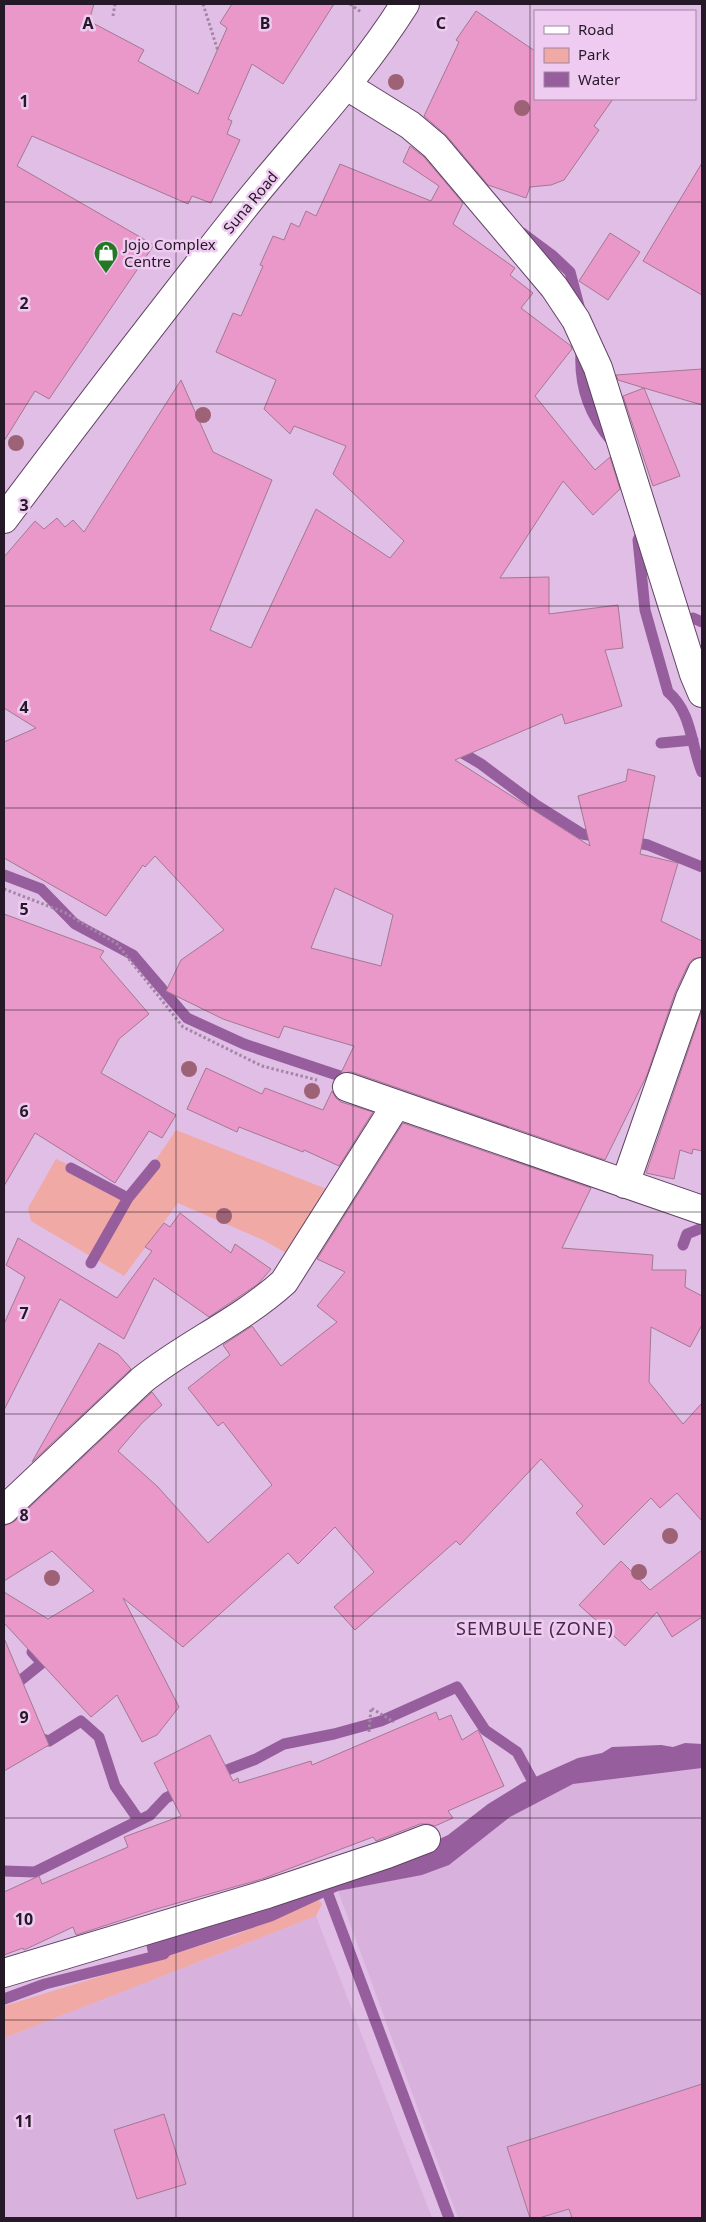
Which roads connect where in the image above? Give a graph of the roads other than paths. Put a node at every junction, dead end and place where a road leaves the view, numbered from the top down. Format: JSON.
{"nodes":[{"id":1,"x":405,"y":4,"type":"edge"},
{"id":2,"x":347,"y":86,"type":"junction"},
{"id":3,"x":4,"y":519,"type":"edge"},
{"id":4,"x":700,"y":681,"type":"edge"},
{"id":5,"x":702,"y":972,"type":"edge"},
{"id":6,"x":347,"y":1087,"type":"road end"},
{"id":7,"x":396,"y":1105,"type":"junction"},
{"id":8,"x":625,"y":1184,"type":"junction"},
{"id":9,"x":702,"y":1210,"type":"edge"},
{"id":10,"x":4,"y":1510,"type":"edge"},
{"id":11,"x":426,"y":1839,"type":"dead end"},
{"id":12,"x":4,"y":1973,"type":"edge"}],
"edges":[{"from":1,"to":2,"type":"street","name":"Suna Road"},
{"from":2,"to":3,"type":"street","name":"Suna Road"},
{"from":2,"to":4,"type":"street"},
{"from":5,"to":8,"type":"street"},
{"from":6,"to":7,"type":"street"},
{"from":7,"to":8,"type":"street"},
{"from":7,"to":10,"type":"street"},
{"from":8,"to":9,"type":"street"},
{"from":11,"to":12,"type":"street"}]}
